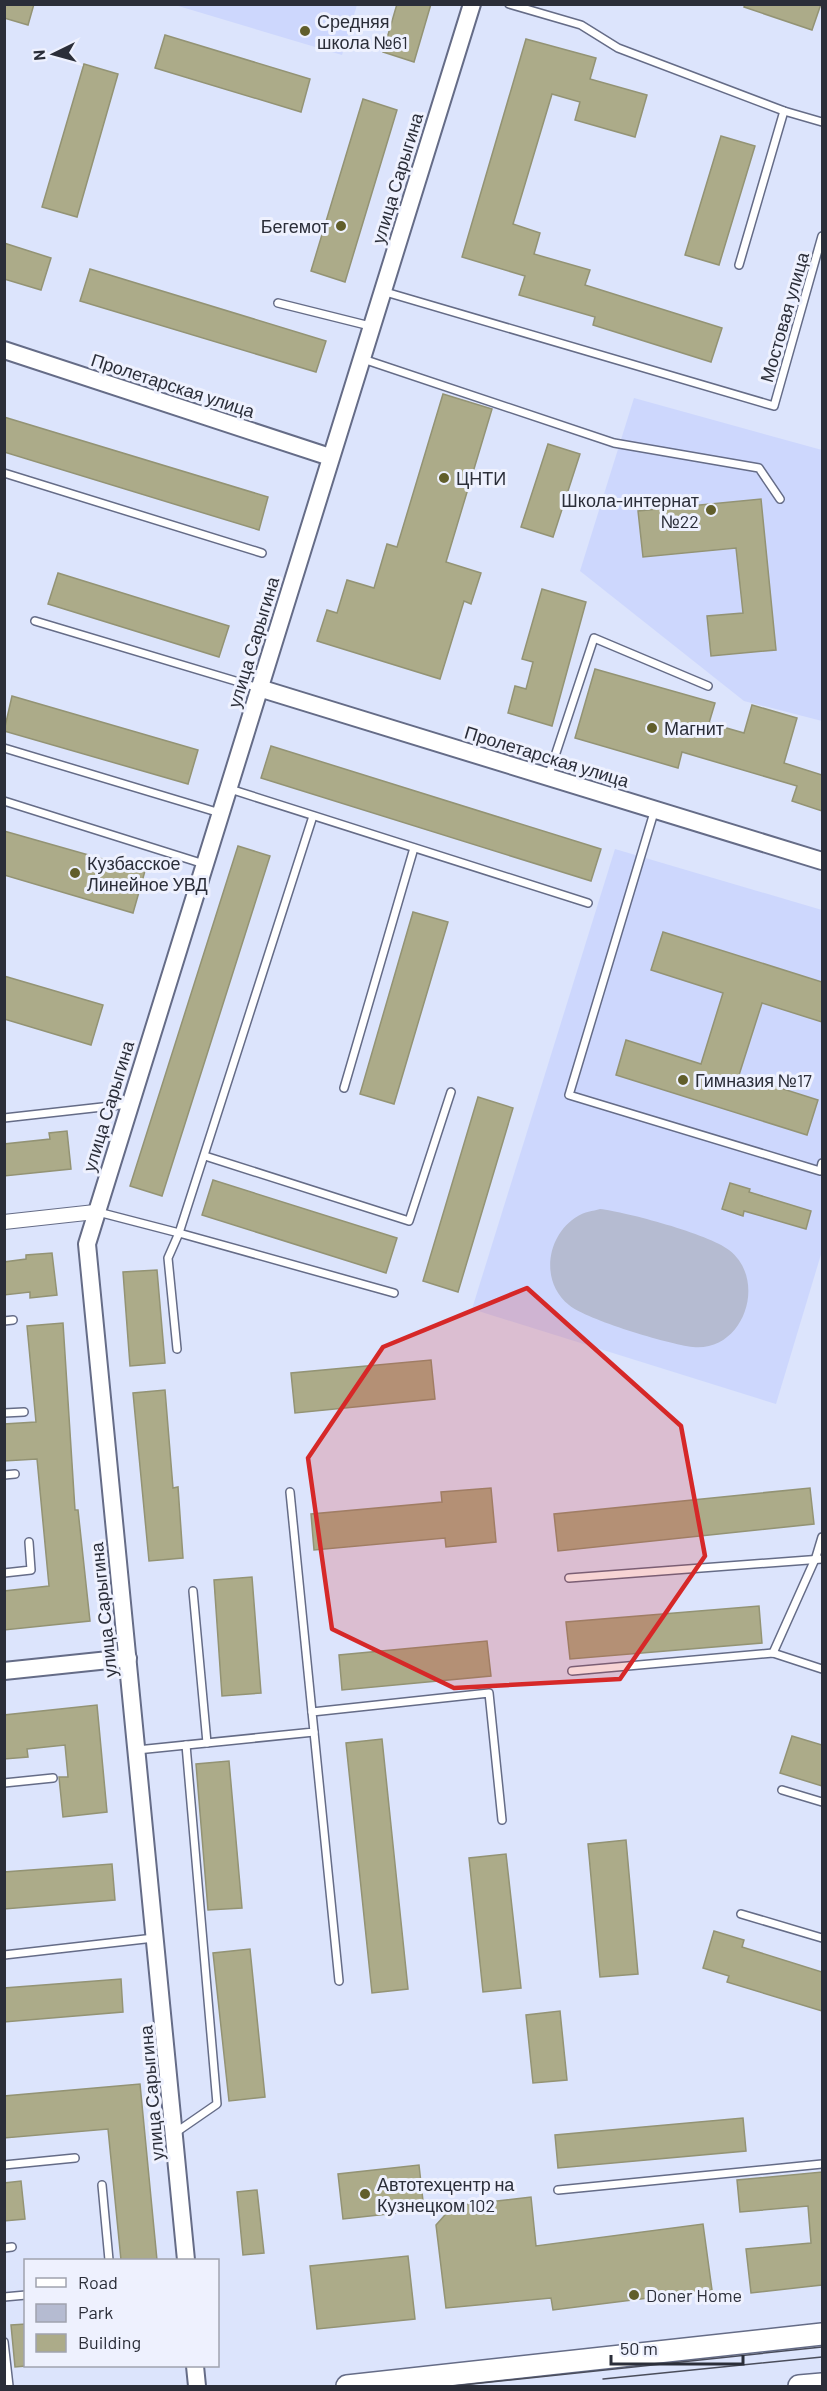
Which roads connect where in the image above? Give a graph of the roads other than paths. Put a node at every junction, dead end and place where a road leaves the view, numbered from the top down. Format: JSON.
{"nodes":[{"id":1,"x":472,"y":4,"type":"edge"},
{"id":2,"x":509,"y":4,"type":"edge"},
{"id":3,"x":784,"y":111,"type":"junction"},
{"id":4,"x":822,"y":122,"type":"edge"},
{"id":5,"x":822,"y":236,"type":"edge"},
{"id":6,"x":740,"y":265,"type":"dead end"},
{"id":7,"x":382,"y":291,"type":"junction"},
{"id":8,"x":278,"y":303,"type":"dead end"},
{"id":9,"x":370,"y":326,"type":"junction"},
{"id":10,"x":4,"y":350,"type":"edge"},
{"id":11,"x":360,"y":358,"type":"junction"},
{"id":12,"x":330,"y":457,"type":"junction"},
{"id":13,"x":4,"y":473,"type":"edge"},
{"id":14,"x":780,"y":498,"type":"dead end"},
{"id":15,"x":262,"y":554,"type":"dead end"},
{"id":16,"x":35,"y":621,"type":"dead end"},
{"id":17,"x":708,"y":686,"type":"dead end"},
{"id":18,"x":259,"y":688,"type":"junction"},
{"id":19,"x":4,"y":748,"type":"edge"},
{"id":20,"x":548,"y":777,"type":"junction"},
{"id":21,"x":228,"y":789,"type":"junction"},
{"id":22,"x":4,"y":801,"type":"edge"},
{"id":23,"x":655,"y":809,"type":"junction"},
{"id":24,"x":220,"y":813,"type":"junction"},
{"id":25,"x":313,"y":816,"type":"junction"},
{"id":26,"x":414,"y":848,"type":"junction"},
{"id":27,"x":822,"y":861,"type":"edge"},
{"id":28,"x":204,"y":864,"type":"junction"},
{"id":29,"x":588,"y":903,"type":"dead end"},
{"id":30,"x":345,"y":1088,"type":"dead end"},
{"id":31,"x":451,"y":1092,"type":"dead end"},
{"id":32,"x":129,"y":1104,"type":"junction"},
{"id":33,"x":4,"y":1118,"type":"edge"},
{"id":34,"x":205,"y":1156,"type":"junction"},
{"id":35,"x":822,"y":1163,"type":"edge"},
{"id":36,"x":95,"y":1212,"type":"junction"},
{"id":37,"x":4,"y":1222,"type":"edge"},
{"id":38,"x":179,"y":1233,"type":"junction"},
{"id":39,"x":394,"y":1293,"type":"dead end"},
{"id":40,"x":13,"y":1320,"type":"dead end"},
{"id":41,"x":4,"y":1321,"type":"edge"},
{"id":42,"x":177,"y":1349,"type":"dead end"},
{"id":43,"x":24,"y":1412,"type":"dead end"},
{"id":44,"x":4,"y":1413,"type":"edge"},
{"id":45,"x":15,"y":1474,"type":"dead end"},
{"id":46,"x":4,"y":1475,"type":"edge"},
{"id":47,"x":290,"y":1492,"type":"dead end"},
{"id":48,"x":822,"y":1537,"type":"edge"},
{"id":49,"x":29,"y":1542,"type":"dead end"},
{"id":50,"x":819,"y":1558,"type":"edge"},
{"id":51,"x":4,"y":1573,"type":"edge"},
{"id":52,"x":569,"y":1578,"type":"dead end"},
{"id":53,"x":193,"y":1591,"type":"dead end"},
{"id":54,"x":773,"y":1653,"type":"junction"},
{"id":55,"x":128,"y":1658,"type":"junction"},
{"id":56,"x":822,"y":1669,"type":"edge"},
{"id":57,"x":4,"y":1671,"type":"edge"},
{"id":58,"x":572,"y":1671,"type":"dead end"},
{"id":59,"x":312,"y":1712,"type":"junction"},
{"id":60,"x":314,"y":1732,"type":"junction"},
{"id":61,"x":207,"y":1743,"type":"junction"},
{"id":62,"x":186,"y":1745,"type":"junction"},
{"id":63,"x":137,"y":1750,"type":"junction"},
{"id":64,"x":53,"y":1778,"type":"dead end"},
{"id":65,"x":4,"y":1783,"type":"edge"},
{"id":66,"x":782,"y":1790,"type":"dead end"},
{"id":67,"x":822,"y":1802,"type":"edge"},
{"id":68,"x":502,"y":1820,"type":"dead end"},
{"id":69,"x":741,"y":1914,"type":"dead end"},
{"id":70,"x":156,"y":1938,"type":"junction"},
{"id":71,"x":822,"y":1938,"type":"edge"},
{"id":72,"x":4,"y":1955,"type":"edge"},
{"id":73,"x":339,"y":1982,"type":"dead end"},
{"id":74,"x":174,"y":2133,"type":"junction"},
{"id":75,"x":75,"y":2158,"type":"dead end"},
{"id":76,"x":822,"y":2164,"type":"edge"},
{"id":77,"x":4,"y":2165,"type":"edge"},
{"id":78,"x":102,"y":2185,"type":"dead end"},
{"id":79,"x":558,"y":2190,"type":"dead end"},
{"id":80,"x":109,"y":2259,"type":"edge"},
{"id":81,"x":186,"y":2259,"type":"edge"},
{"id":82,"x":24,"y":2295,"type":"edge"},
{"id":83,"x":4,"y":2297,"type":"edge"},
{"id":84,"x":822,"y":2334,"type":"edge"},
{"id":85,"x":4,"y":2342,"type":"edge"},
{"id":86,"x":195,"y":2367,"type":"edge"},
{"id":87,"x":822,"y":2384,"type":"edge"},
{"id":88,"x":9,"y":2386,"type":"edge"},
{"id":89,"x":197,"y":2386,"type":"edge"},
{"id":90,"x":347,"y":2386,"type":"edge"},
{"id":91,"x":800,"y":2386,"type":"edge"}],
"edges":[{"from":1,"to":7,"type":"street","name":"улица Сарыгина"},
{"from":2,"to":3,"type":"lane"},
{"from":3,"to":4,"type":"lane"},
{"from":3,"to":6,"type":"lane"},
{"from":5,"to":7,"type":"lane","name":"Мостовая улица"},
{"from":7,"to":9,"type":"street","name":"улица Сарыгина"},
{"from":8,"to":9,"type":"lane"},
{"from":9,"to":11,"type":"street","name":"улица Сарыгина"},
{"from":10,"to":12,"type":"street","name":"Пролетарская улица"},
{"from":11,"to":12,"type":"street","name":"улица Сарыгина"},
{"from":11,"to":14,"type":"lane"},
{"from":12,"to":18,"type":"street","name":"улица Сарыгина"},
{"from":13,"to":15,"type":"lane"},
{"from":16,"to":18,"type":"lane"},
{"from":17,"to":20,"type":"lane"},
{"from":18,"to":20,"type":"street","name":"Пролетарская улица"},
{"from":18,"to":21,"type":"street","name":"улица Сарыгина"},
{"from":19,"to":24,"type":"lane"},
{"from":20,"to":23,"type":"street","name":"Пролетарская улица"},
{"from":21,"to":24,"type":"street","name":"улица Сарыгина"},
{"from":21,"to":25,"type":"lane"},
{"from":22,"to":28,"type":"lane"},
{"from":23,"to":27,"type":"street","name":"Пролетарская улица"},
{"from":23,"to":35,"type":"lane"},
{"from":24,"to":28,"type":"street","name":"улица Сарыгина"},
{"from":25,"to":26,"type":"lane"},
{"from":25,"to":34,"type":"lane"},
{"from":26,"to":29,"type":"lane"},
{"from":26,"to":30,"type":"lane"},
{"from":28,"to":32,"type":"street","name":"улица Сарыгина"},
{"from":31,"to":34,"type":"lane"},
{"from":32,"to":33,"type":"lane"},
{"from":32,"to":36,"type":"street","name":"улица Сарыгина"},
{"from":34,"to":38,"type":"lane"},
{"from":36,"to":37,"type":"street"},
{"from":36,"to":38,"type":"lane"},
{"from":36,"to":55,"type":"street","name":"улица Сарыгина"},
{"from":38,"to":39,"type":"lane"},
{"from":38,"to":42,"type":"lane"},
{"from":40,"to":41,"type":"lane"},
{"from":43,"to":44,"type":"lane"},
{"from":45,"to":46,"type":"lane"},
{"from":47,"to":59,"type":"lane"},
{"from":48,"to":50,"type":"lane"},
{"from":49,"to":51,"type":"lane"},
{"from":50,"to":52,"type":"lane"},
{"from":50,"to":54,"type":"lane"},
{"from":53,"to":61,"type":"lane"},
{"from":54,"to":56,"type":"lane"},
{"from":54,"to":58,"type":"lane"},
{"from":55,"to":57,"type":"street"},
{"from":55,"to":63,"type":"street","name":"улица Сарыгина"},
{"from":59,"to":60,"type":"lane"},
{"from":59,"to":68,"type":"lane"},
{"from":60,"to":61,"type":"lane"},
{"from":60,"to":73,"type":"lane"},
{"from":61,"to":62,"type":"lane"},
{"from":62,"to":63,"type":"lane"},
{"from":62,"to":74,"type":"lane"},
{"from":63,"to":70,"type":"street","name":"улица Сарыгина"},
{"from":64,"to":65,"type":"lane"},
{"from":66,"to":67,"type":"lane"},
{"from":69,"to":71,"type":"lane"},
{"from":70,"to":72,"type":"lane"},
{"from":70,"to":74,"type":"street","name":"улица Сарыгина"},
{"from":74,"to":81,"type":"street","name":"улица Сарыгина"},
{"from":75,"to":77,"type":"lane"},
{"from":76,"to":79,"type":"lane"},
{"from":78,"to":80,"type":"lane"},
{"from":82,"to":83,"type":"lane"},
{"from":84,"to":90,"type":"main road"},
{"from":85,"to":88,"type":"lane"},
{"from":86,"to":89,"type":"street"},
{"from":87,"to":91,"type":"main road"}]}
